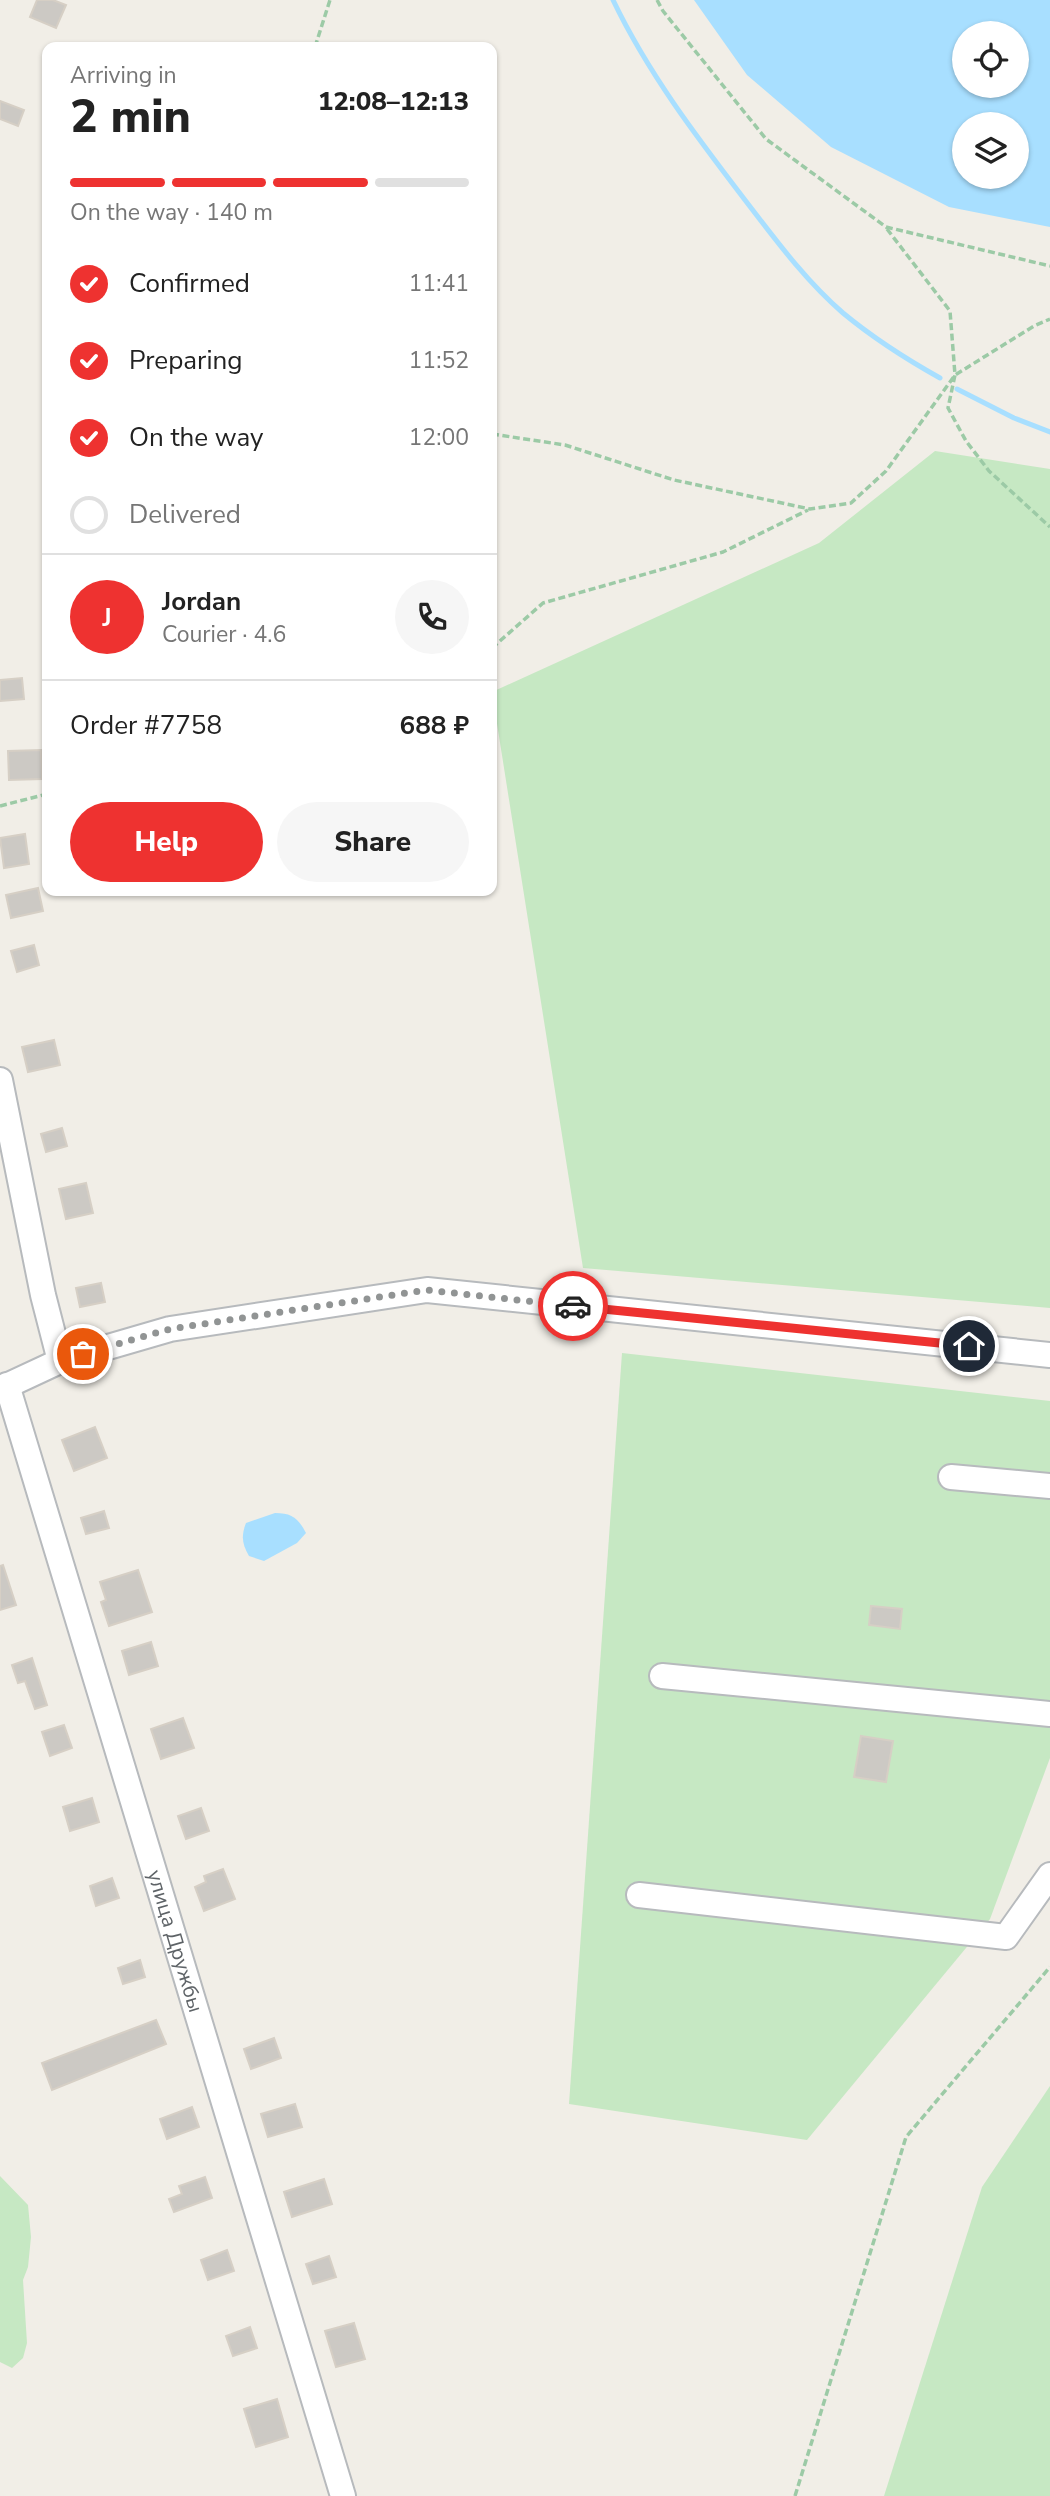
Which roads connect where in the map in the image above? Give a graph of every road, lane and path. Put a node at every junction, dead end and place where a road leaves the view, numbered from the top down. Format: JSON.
{"nodes":[{"id":1,"x":330,"y":0,"type":"edge"},
{"id":2,"x":657,"y":0,"type":"edge"},
{"id":3,"x":317,"y":42,"type":"edge"},
{"id":4,"x":886,"y":227,"type":"junction"},
{"id":5,"x":1050,"y":266,"type":"edge"},
{"id":6,"x":1050,"y":318,"type":"edge"},
{"id":7,"x":955,"y":374,"type":"junction"},
{"id":8,"x":497,"y":435,"type":"edge"},
{"id":9,"x":810,"y":509,"type":"junction"},
{"id":10,"x":1050,"y":527,"type":"edge"},
{"id":11,"x":497,"y":644,"type":"edge"},
{"id":12,"x":42,"y":795,"type":"edge"},
{"id":13,"x":0,"y":806,"type":"edge"},
{"id":14,"x":0,"y":1080,"type":"edge"},
{"id":15,"x":1050,"y":1355,"type":"edge"},
{"id":16,"x":60,"y":1361,"type":"junction"},
{"id":17,"x":4,"y":1387,"type":"edge"},
{"id":18,"x":951,"y":1478,"type":"dead end"},
{"id":19,"x":1050,"y":1486,"type":"edge"},
{"id":20,"x":662,"y":1676,"type":"dead end"},
{"id":21,"x":1050,"y":1714,"type":"edge"},
{"id":22,"x":1050,"y":1875,"type":"edge"},
{"id":23,"x":639,"y":1895,"type":"dead end"},
{"id":24,"x":1050,"y":1967,"type":"edge"},
{"id":25,"x":343,"y":2496,"type":"edge"},
{"id":26,"x":795,"y":2496,"type":"edge"}],
"edges":[{"from":1,"to":3,"type":"path"},
{"from":2,"to":4,"type":"path"},
{"from":4,"to":5,"type":"path"},
{"from":4,"to":7,"type":"path"},
{"from":6,"to":7,"type":"path"},
{"from":7,"to":9,"type":"path"},
{"from":7,"to":10,"type":"path"},
{"from":8,"to":9,"type":"path"},
{"from":9,"to":11,"type":"path"},
{"from":12,"to":13,"type":"path"},
{"from":14,"to":16,"type":"street"},
{"from":15,"to":16,"type":"street"},
{"from":16,"to":17,"type":"street"},
{"from":17,"to":25,"type":"street","name":"улица Дружбы"},
{"from":18,"to":19,"type":"street"},
{"from":20,"to":21,"type":"street"},
{"from":22,"to":23,"type":"street"},
{"from":24,"to":26,"type":"path"}]}
